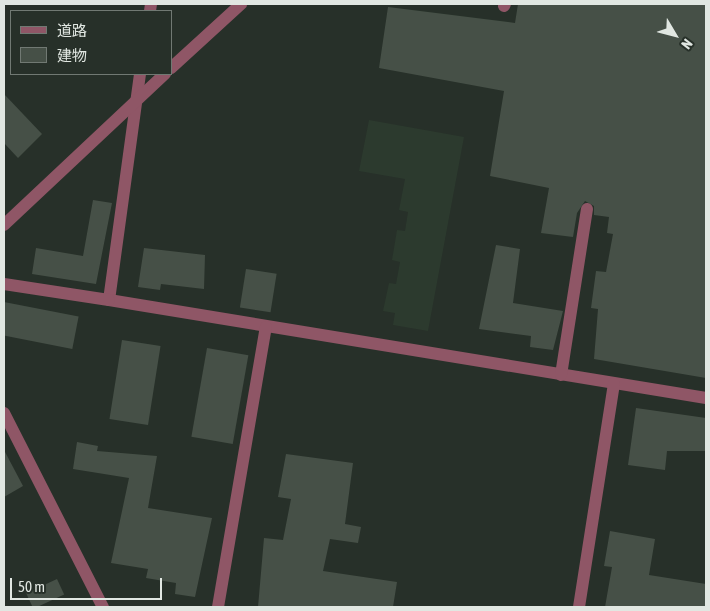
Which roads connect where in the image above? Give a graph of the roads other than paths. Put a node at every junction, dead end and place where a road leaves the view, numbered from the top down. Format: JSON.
{"nodes":[{"id":1,"x":241,"y":4,"type":"edge"},
{"id":2,"x":172,"y":67,"type":"edge"},
{"id":3,"x":140,"y":75,"type":"edge"},
{"id":4,"x":164,"y":75,"type":"edge"},
{"id":5,"x":135,"y":101,"type":"junction"},
{"id":6,"x":588,"y":209,"type":"dead end"},
{"id":7,"x":4,"y":225,"type":"edge"},
{"id":8,"x":4,"y":284,"type":"edge"},
{"id":9,"x":109,"y":300,"type":"junction"},
{"id":10,"x":266,"y":327,"type":"junction"},
{"id":11,"x":561,"y":375,"type":"junction"},
{"id":12,"x":614,"y":384,"type":"junction"},
{"id":13,"x":706,"y":398,"type":"edge"},
{"id":14,"x":4,"y":413,"type":"edge"},
{"id":15,"x":103,"y":607,"type":"edge"},
{"id":16,"x":218,"y":607,"type":"edge"},
{"id":17,"x":579,"y":607,"type":"edge"}],
"edges":[{"from":1,"to":2,"type":"street"},
{"from":3,"to":5,"type":"street"},
{"from":4,"to":5,"type":"street"},
{"from":5,"to":7,"type":"street"},
{"from":5,"to":9,"type":"street"},
{"from":6,"to":11,"type":"street"},
{"from":8,"to":9,"type":"street"},
{"from":9,"to":10,"type":"street"},
{"from":10,"to":11,"type":"street"},
{"from":10,"to":16,"type":"street"},
{"from":11,"to":12,"type":"street"},
{"from":12,"to":13,"type":"street"},
{"from":12,"to":17,"type":"street"},
{"from":14,"to":15,"type":"street"}]}
